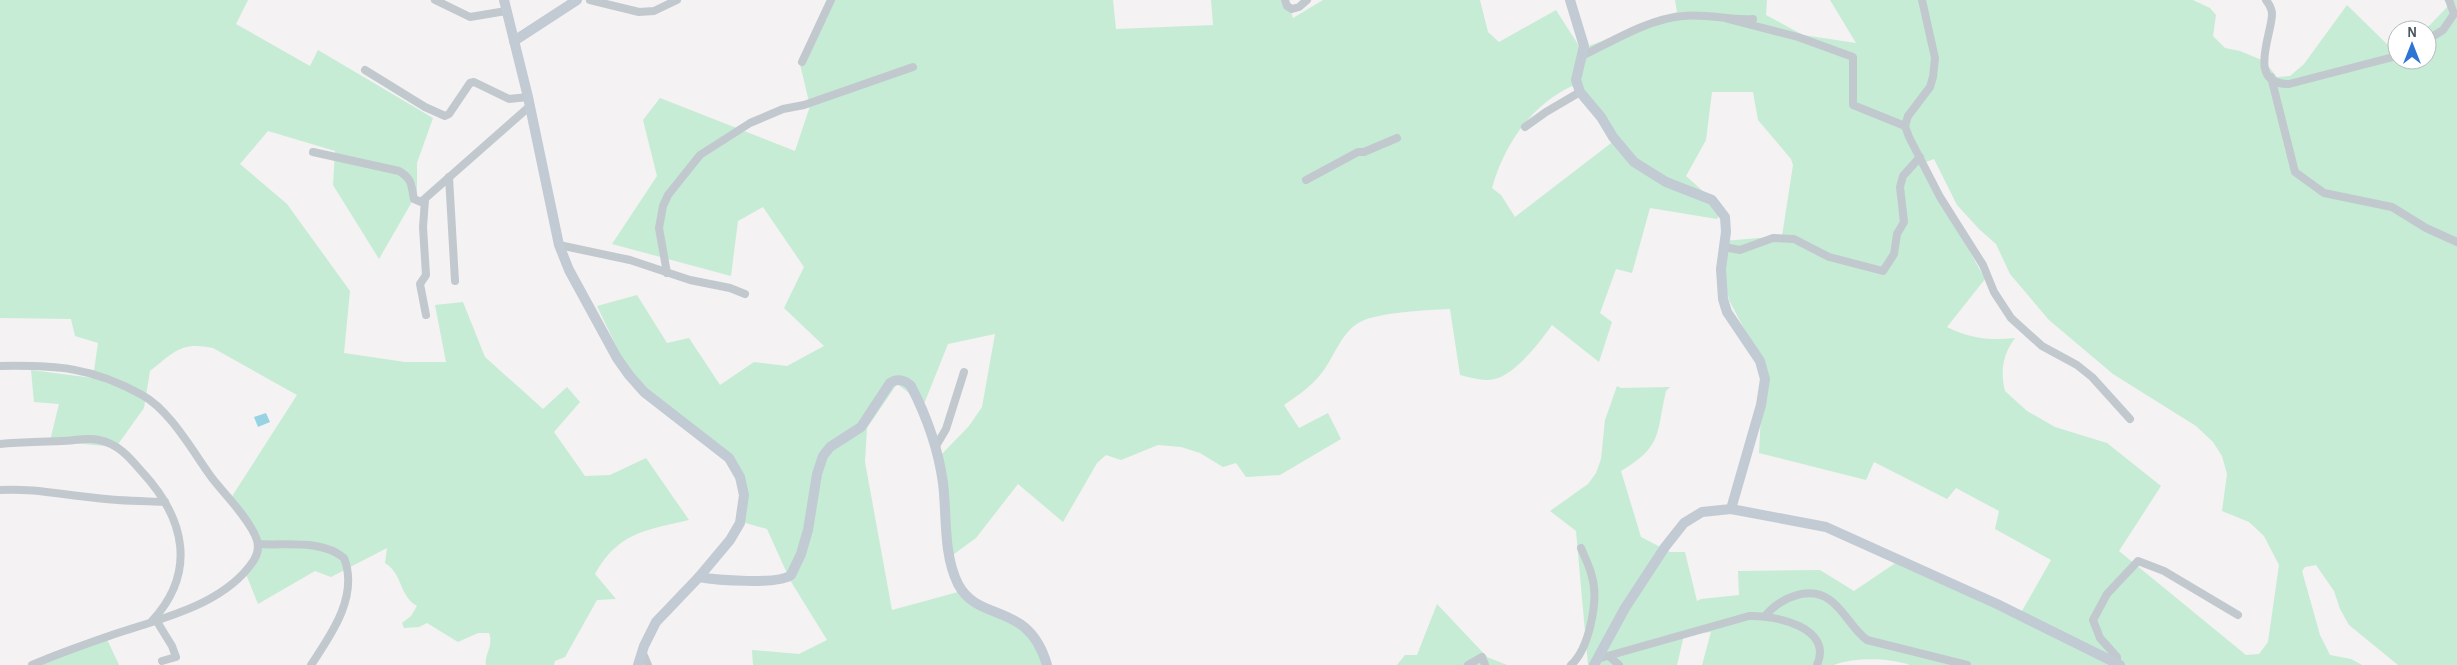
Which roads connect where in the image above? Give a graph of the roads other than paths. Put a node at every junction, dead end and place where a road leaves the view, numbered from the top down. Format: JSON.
{"nodes":[{"id":1,"x":435,"y":0,"type":"edge"},
{"id":2,"x":504,"y":0,"type":"edge"},
{"id":3,"x":577,"y":0,"type":"edge"},
{"id":4,"x":590,"y":0,"type":"edge"},
{"id":5,"x":677,"y":0,"type":"edge"},
{"id":6,"x":831,"y":0,"type":"edge"},
{"id":7,"x":1285,"y":0,"type":"edge"},
{"id":8,"x":1307,"y":0,"type":"edge"},
{"id":9,"x":1570,"y":0,"type":"edge"},
{"id":10,"x":1922,"y":0,"type":"edge"},
{"id":11,"x":2266,"y":0,"type":"edge"},
{"id":12,"x":2449,"y":0,"type":"edge"},
{"id":13,"x":506,"y":11,"type":"junction"},
{"id":14,"x":1753,"y":19,"type":"dead end"},
{"id":15,"x":1728,"y":20,"type":"junction"},
{"id":16,"x":2437,"y":34,"type":"edge"},
{"id":17,"x":514,"y":41,"type":"junction"},
{"id":18,"x":1582,"y":56,"type":"junction"},
{"id":19,"x":2387,"y":59,"type":"edge"},
{"id":20,"x":802,"y":62,"type":"dead end"},
{"id":21,"x":913,"y":67,"type":"dead end"},
{"id":22,"x":365,"y":70,"type":"dead end"},
{"id":23,"x":2271,"y":77,"type":"junction"},
{"id":24,"x":1580,"y":92,"type":"junction"},
{"id":25,"x":529,"y":102,"type":"junction"},
{"id":26,"x":1905,"y":126,"type":"junction"},
{"id":27,"x":1525,"y":127,"type":"dead end"},
{"id":28,"x":1397,"y":138,"type":"dead end"},
{"id":29,"x":313,"y":152,"type":"dead end"},
{"id":30,"x":1920,"y":157,"type":"junction"},
{"id":31,"x":449,"y":176,"type":"junction"},
{"id":32,"x":1306,"y":180,"type":"dead end"},
{"id":33,"x":425,"y":200,"type":"junction"},
{"id":34,"x":2457,"y":242,"type":"edge"},
{"id":35,"x":559,"y":245,"type":"junction"},
{"id":36,"x":1724,"y":247,"type":"junction"},
{"id":37,"x":667,"y":273,"type":"junction"},
{"id":38,"x":455,"y":281,"type":"dead end"},
{"id":39,"x":745,"y":294,"type":"dead end"},
{"id":40,"x":426,"y":315,"type":"dead end"},
{"id":41,"x":0,"y":366,"type":"edge"},
{"id":42,"x":964,"y":372,"type":"dead end"},
{"id":43,"x":2130,"y":418,"type":"dead end"},
{"id":44,"x":0,"y":444,"type":"edge"},
{"id":45,"x":936,"y":446,"type":"junction"},
{"id":46,"x":0,"y":490,"type":"edge"},
{"id":47,"x":165,"y":502,"type":"junction"},
{"id":48,"x":1730,"y":509,"type":"junction"},
{"id":49,"x":259,"y":544,"type":"junction"},
{"id":50,"x":1581,"y":548,"type":"dead end"},
{"id":51,"x":699,"y":577,"type":"junction"},
{"id":52,"x":2238,"y":615,"type":"dead end"},
{"id":53,"x":1765,"y":616,"type":"junction"},
{"id":54,"x":154,"y":621,"type":"junction"},
{"id":55,"x":642,"y":651,"type":"junction"},
{"id":56,"x":1609,"y":656,"type":"junction"},
{"id":57,"x":162,"y":661,"type":"dead end"},
{"id":58,"x":1596,"y":662,"type":"edge"},
{"id":59,"x":2119,"y":664,"type":"edge"},
{"id":60,"x":32,"y":665,"type":"edge"},
{"id":61,"x":311,"y":665,"type":"edge"},
{"id":62,"x":638,"y":665,"type":"edge"},
{"id":63,"x":648,"y":665,"type":"edge"},
{"id":64,"x":1047,"y":665,"type":"edge"},
{"id":65,"x":1468,"y":665,"type":"edge"},
{"id":66,"x":1485,"y":665,"type":"edge"},
{"id":67,"x":1571,"y":665,"type":"edge"},
{"id":68,"x":1619,"y":665,"type":"edge"},
{"id":69,"x":1817,"y":665,"type":"edge"},
{"id":70,"x":1967,"y":665,"type":"edge"}],
"edges":[{"from":1,"to":13,"type":"street"},
{"from":2,"to":13,"type":"street"},
{"from":3,"to":17,"type":"street"},
{"from":4,"to":5,"type":"street"},
{"from":6,"to":20,"type":"street"},
{"from":7,"to":8,"type":"street"},
{"from":9,"to":18,"type":"street"},
{"from":10,"to":26,"type":"street"},
{"from":11,"to":23,"type":"street"},
{"from":12,"to":16,"type":"street"},
{"from":13,"to":17,"type":"street"},
{"from":14,"to":15,"type":"street"},
{"from":15,"to":18,"type":"street"},
{"from":15,"to":26,"type":"street"},
{"from":17,"to":25,"type":"street"},
{"from":18,"to":24,"type":"street"},
{"from":19,"to":23,"type":"street"},
{"from":21,"to":37,"type":"street"},
{"from":22,"to":25,"type":"street"},
{"from":23,"to":34,"type":"street"},
{"from":24,"to":27,"type":"street"},
{"from":24,"to":36,"type":"street"},
{"from":25,"to":31,"type":"street"},
{"from":25,"to":35,"type":"street"},
{"from":26,"to":30,"type":"street"},
{"from":28,"to":32,"type":"street"},
{"from":29,"to":33,"type":"street"},
{"from":30,"to":36,"type":"street"},
{"from":30,"to":43,"type":"street"},
{"from":31,"to":33,"type":"street"},
{"from":31,"to":38,"type":"street"},
{"from":33,"to":40,"type":"street"},
{"from":35,"to":37,"type":"street"},
{"from":35,"to":51,"type":"street"},
{"from":36,"to":48,"type":"street"},
{"from":37,"to":39,"type":"street"},
{"from":41,"to":49,"type":"street"},
{"from":42,"to":45,"type":"street"},
{"from":44,"to":47,"type":"street"},
{"from":45,"to":51,"type":"street"},
{"from":45,"to":64,"type":"street"},
{"from":46,"to":47,"type":"street"},
{"from":47,"to":54,"type":"street"},
{"from":48,"to":58,"type":"street"},
{"from":48,"to":59,"type":"street"},
{"from":49,"to":54,"type":"street"},
{"from":49,"to":61,"type":"street"},
{"from":50,"to":67,"type":"street"},
{"from":51,"to":55,"type":"street"},
{"from":52,"to":59,"type":"street"},
{"from":53,"to":56,"type":"street"},
{"from":53,"to":69,"type":"street"},
{"from":53,"to":70,"type":"street"},
{"from":54,"to":57,"type":"street"},
{"from":54,"to":60,"type":"street"},
{"from":55,"to":62,"type":"street"},
{"from":55,"to":63,"type":"street"},
{"from":56,"to":58,"type":"street"},
{"from":56,"to":68,"type":"street"},
{"from":65,"to":66,"type":"street"}]}
